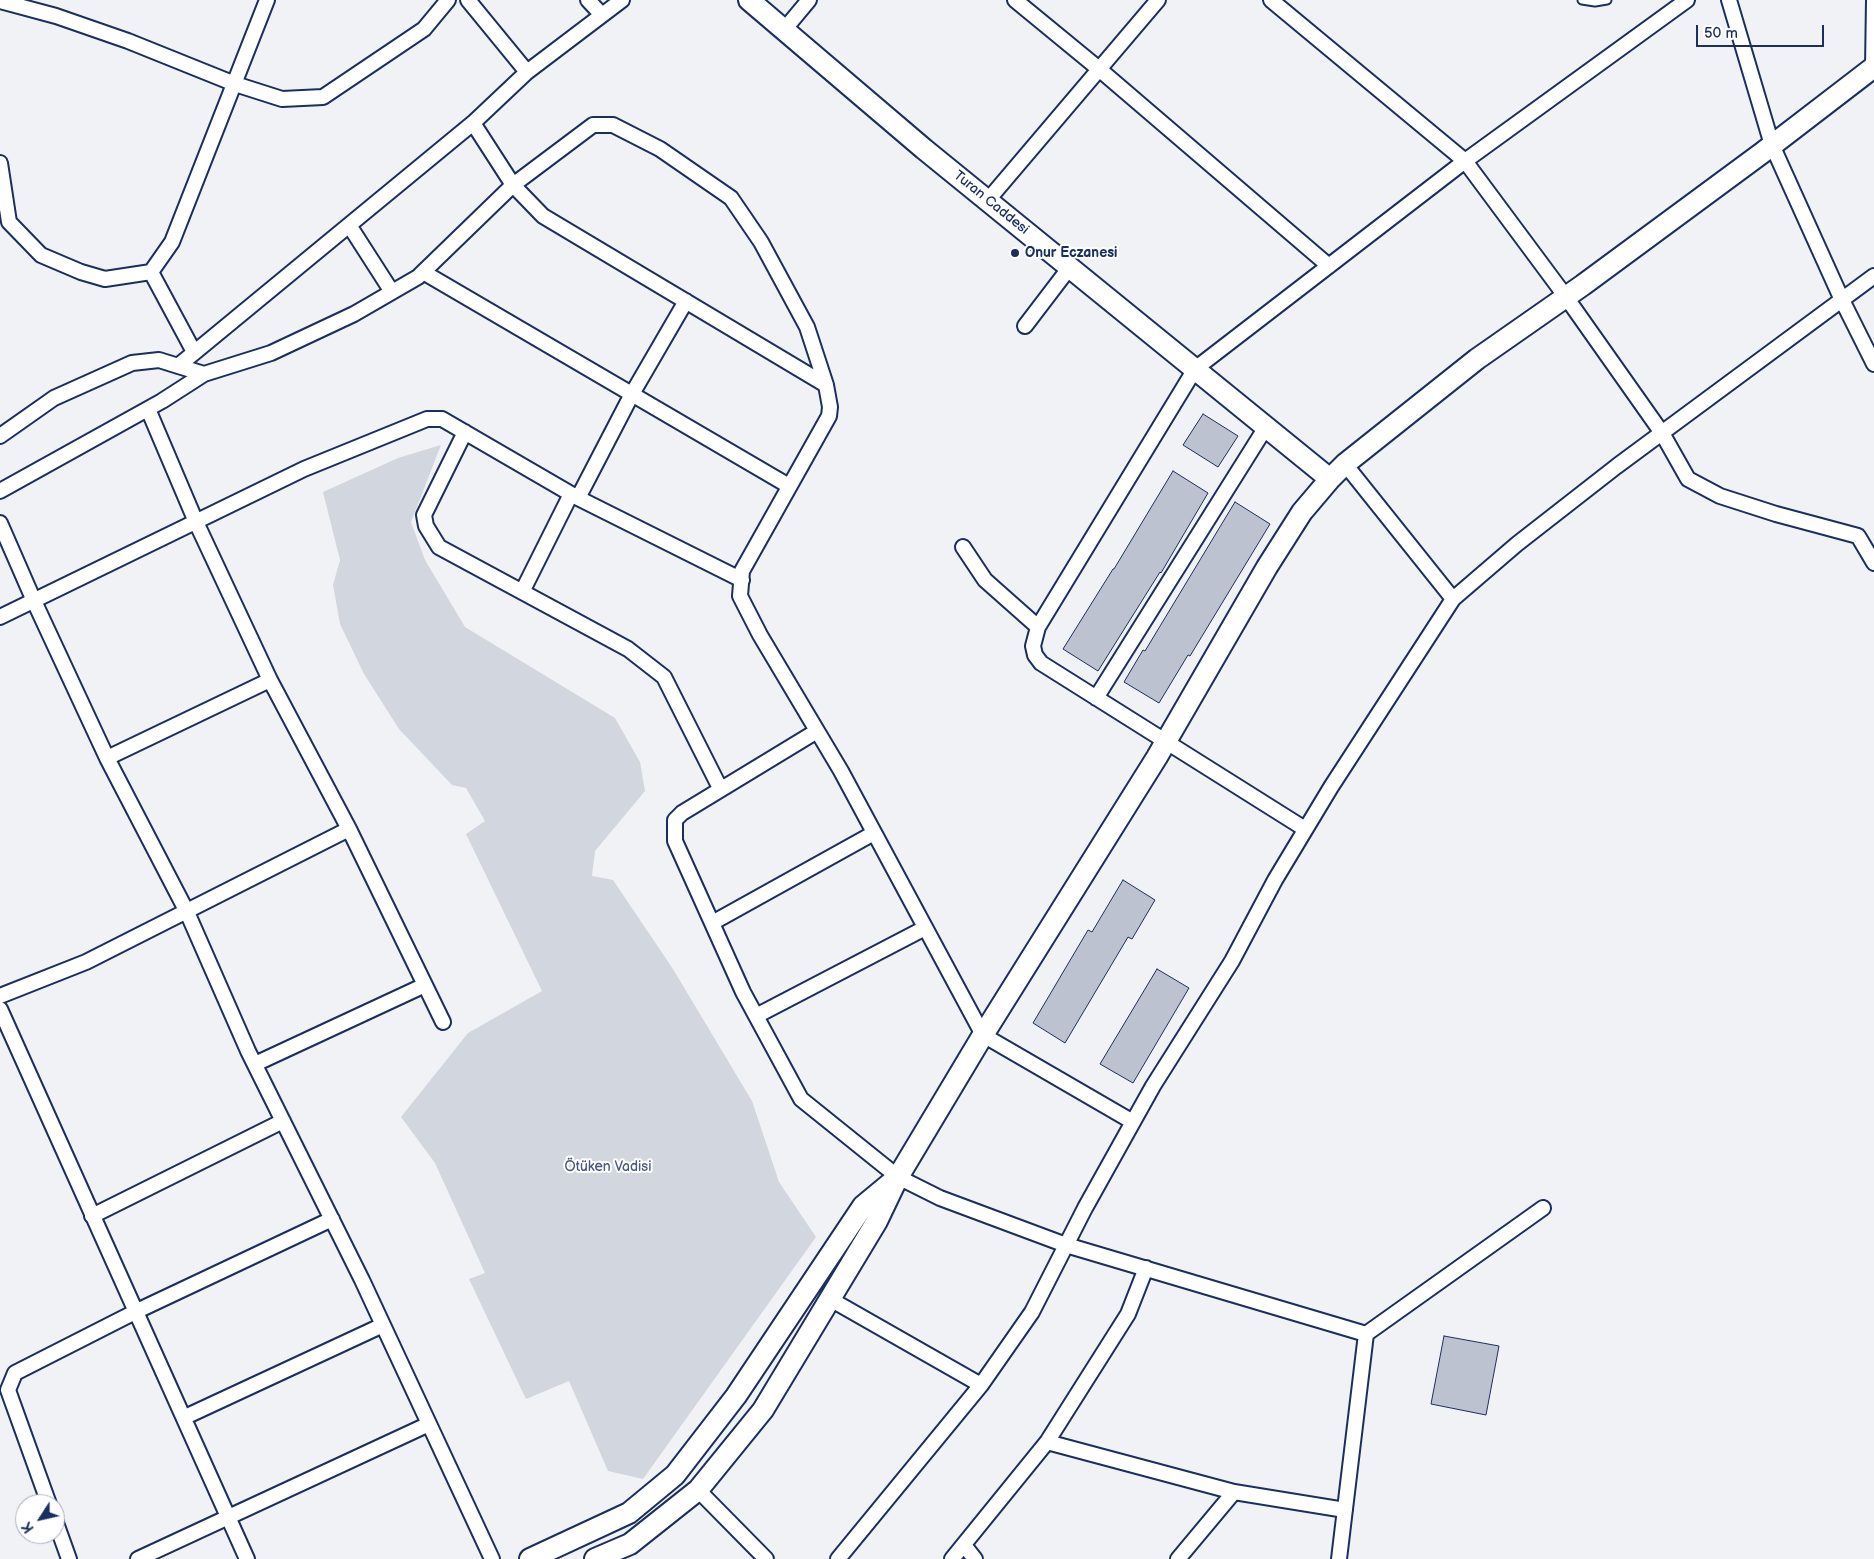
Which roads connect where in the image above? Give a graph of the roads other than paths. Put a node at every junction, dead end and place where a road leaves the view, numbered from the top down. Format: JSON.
{"nodes":[{"id":1,"x":267,"y":0,"type":"edge"},
{"id":2,"x":448,"y":0,"type":"edge"},
{"id":3,"x":468,"y":0,"type":"edge"},
{"id":4,"x":588,"y":0,"type":"edge"},
{"id":5,"x":622,"y":0,"type":"edge"},
{"id":6,"x":749,"y":0,"type":"edge"},
{"id":7,"x":809,"y":0,"type":"edge"},
{"id":8,"x":1015,"y":0,"type":"edge"},
{"id":9,"x":1158,"y":0,"type":"edge"},
{"id":10,"x":1271,"y":0,"type":"edge"},
{"id":11,"x":1582,"y":0,"type":"edge"},
{"id":12,"x":1607,"y":0,"type":"edge"},
{"id":13,"x":1687,"y":0,"type":"edge"},
{"id":14,"x":1729,"y":0,"type":"edge"},
{"id":15,"x":1874,"y":0,"type":"edge"},
{"id":16,"x":0,"y":1,"type":"edge"},
{"id":17,"x":602,"y":15,"type":"junction"},
{"id":18,"x":784,"y":30,"type":"junction"},
{"id":19,"x":1873,"y":67,"type":"edge"},
{"id":20,"x":1099,"y":69,"type":"junction"},
{"id":21,"x":527,"y":72,"type":"junction"},
{"id":22,"x":235,"y":84,"type":"junction"},
{"id":23,"x":473,"y":123,"type":"junction"},
{"id":24,"x":1772,"y":145,"type":"junction"},
{"id":25,"x":1465,"y":161,"type":"junction"},
{"id":26,"x":0,"y":163,"type":"edge"},
{"id":27,"x":513,"y":185,"type":"junction"},
{"id":28,"x":988,"y":200,"type":"junction"},
{"id":29,"x":349,"y":225,"type":"junction"},
{"id":30,"x":1329,"y":266,"type":"junction"},
{"id":31,"x":1070,"y":267,"type":"junction"},
{"id":32,"x":151,"y":272,"type":"junction"},
{"id":33,"x":423,"y":272,"type":"junction"},
{"id":34,"x":1874,"y":276,"type":"edge"},
{"id":35,"x":392,"y":292,"type":"junction"},
{"id":36,"x":1566,"y":296,"type":"junction"},
{"id":37,"x":1842,"y":300,"type":"junction"},
{"id":38,"x":686,"y":301,"type":"junction"},
{"id":39,"x":1025,"y":326,"type":"dead end"},
{"id":40,"x":194,"y":352,"type":"junction"},
{"id":41,"x":1874,"y":364,"type":"edge"},
{"id":42,"x":178,"y":366,"type":"junction"},
{"id":43,"x":1196,"y":369,"type":"junction"},
{"id":44,"x":204,"y":374,"type":"junction"},
{"id":45,"x":826,"y":385,"type":"junction"},
{"id":46,"x":632,"y":394,"type":"junction"},
{"id":47,"x":148,"y":408,"type":"junction"},
{"id":48,"x":1266,"y":428,"type":"junction"},
{"id":49,"x":465,"y":432,"type":"junction"},
{"id":50,"x":1662,"y":433,"type":"junction"},
{"id":51,"x":0,"y":436,"type":"edge"},
{"id":52,"x":1345,"y":464,"type":"junction"},
{"id":53,"x":1330,"y":479,"type":"junction"},
{"id":54,"x":789,"y":486,"type":"junction"},
{"id":55,"x":0,"y":491,"type":"edge"},
{"id":56,"x":574,"y":496,"type":"junction"},
{"id":57,"x":0,"y":522,"type":"edge"},
{"id":58,"x":196,"y":522,"type":"junction"},
{"id":59,"x":963,"y":547,"type":"dead end"},
{"id":60,"x":1874,"y":563,"type":"edge"},
{"id":61,"x":742,"y":580,"type":"junction"},
{"id":62,"x":522,"y":592,"type":"junction"},
{"id":63,"x":1453,"y":599,"type":"junction"},
{"id":64,"x":34,"y":601,"type":"junction"},
{"id":65,"x":0,"y":617,"type":"edge"},
{"id":66,"x":1038,"y":627,"type":"junction"},
{"id":67,"x":270,"y":680,"type":"junction"},
{"id":68,"x":1096,"y":698,"type":"junction"},
{"id":69,"x":817,"y":731,"type":"junction"},
{"id":70,"x":1166,"y":742,"type":"junction"},
{"id":71,"x":107,"y":758,"type":"junction"},
{"id":72,"x":720,"y":788,"type":"junction"},
{"id":73,"x":349,"y":829,"type":"junction"},
{"id":74,"x":1305,"y":829,"type":"junction"},
{"id":75,"x":874,"y":833,"type":"junction"},
{"id":76,"x":187,"y":912,"type":"junction"},
{"id":77,"x":712,"y":923,"type":"junction"},
{"id":78,"x":925,"y":928,"type":"junction"},
{"id":79,"x":425,"y":985,"type":"junction"},
{"id":80,"x":0,"y":996,"type":"edge"},
{"id":81,"x":0,"y":1009,"type":"edge"},
{"id":82,"x":756,"y":1016,"type":"junction"},
{"id":83,"x":443,"y":1022,"type":"dead end"},
{"id":84,"x":983,"y":1035,"type":"junction"},
{"id":85,"x":255,"y":1064,"type":"junction"},
{"id":86,"x":283,"y":1121,"type":"junction"},
{"id":87,"x":1132,"y":1122,"type":"junction"},
{"id":88,"x":898,"y":1177,"type":"junction"},
{"id":89,"x":1543,"y":1208,"type":"dead end"},
{"id":90,"x":92,"y":1216,"type":"junction"},
{"id":91,"x":332,"y":1219,"type":"junction"},
{"id":92,"x":1066,"y":1245,"type":"junction"},
{"id":93,"x":1146,"y":1268,"type":"junction"},
{"id":94,"x":830,"y":1299,"type":"junction"},
{"id":95,"x":137,"y":1311,"type":"junction"},
{"id":96,"x":383,"y":1325,"type":"junction"},
{"id":97,"x":1366,"y":1334,"type":"junction"},
{"id":98,"x":981,"y":1386,"type":"junction"},
{"id":99,"x":185,"y":1417,"type":"junction"},
{"id":100,"x":429,"y":1424,"type":"junction"},
{"id":101,"x":1047,"y":1442,"type":"junction"},
{"id":102,"x":698,"y":1490,"type":"junction"},
{"id":103,"x":1234,"y":1492,"type":"junction"},
{"id":104,"x":45,"y":1494,"type":"edge"},
{"id":105,"x":1344,"y":1510,"type":"junction"},
{"id":106,"x":230,"y":1516,"type":"junction"},
{"id":107,"x":64,"y":1544,"type":"edge"},
{"id":108,"x":964,"y":1545,"type":"junction"},
{"id":109,"x":69,"y":1559,"type":"edge"},
{"id":110,"x":138,"y":1559,"type":"edge"},
{"id":111,"x":248,"y":1559,"type":"edge"},
{"id":112,"x":492,"y":1559,"type":"edge"},
{"id":113,"x":530,"y":1559,"type":"edge"},
{"id":114,"x":596,"y":1559,"type":"edge"},
{"id":115,"x":766,"y":1559,"type":"edge"},
{"id":116,"x":838,"y":1559,"type":"edge"},
{"id":117,"x":952,"y":1559,"type":"edge"},
{"id":118,"x":975,"y":1559,"type":"edge"},
{"id":119,"x":1178,"y":1559,"type":"edge"},
{"id":120,"x":1339,"y":1559,"type":"edge"}],
"edges":[{"from":1,"to":22,"type":"street"},
{"from":2,"to":22,"type":"street"},
{"from":3,"to":21,"type":"street"},
{"from":4,"to":17,"type":"street"},
{"from":5,"to":17,"type":"street"},
{"from":6,"to":18,"type":"street","name":"Turan Caddesi"},
{"from":7,"to":18,"type":"street"},
{"from":8,"to":20,"type":"street"},
{"from":9,"to":20,"type":"street"},
{"from":10,"to":25,"type":"street"},
{"from":11,"to":12,"type":"lane"},
{"from":13,"to":25,"type":"street"},
{"from":14,"to":24,"type":"street"},
{"from":15,"to":19,"type":"street"},
{"from":16,"to":22,"type":"street"},
{"from":17,"to":21,"type":"street"},
{"from":18,"to":28,"type":"street","name":"Turan Caddesi"},
{"from":19,"to":24,"type":"street"},
{"from":20,"to":28,"type":"street"},
{"from":20,"to":30,"type":"street"},
{"from":21,"to":23,"type":"street"},
{"from":22,"to":32,"type":"street"},
{"from":23,"to":27,"type":"street"},
{"from":23,"to":29,"type":"street"},
{"from":24,"to":36,"type":"street"},
{"from":24,"to":37,"type":"street"},
{"from":25,"to":30,"type":"street"},
{"from":25,"to":36,"type":"street"},
{"from":26,"to":32,"type":"street"},
{"from":27,"to":33,"type":"street"},
{"from":27,"to":38,"type":"street"},
{"from":27,"to":45,"type":"street"},
{"from":28,"to":31,"type":"street","name":"Turan Caddesi"},
{"from":29,"to":35,"type":"street"},
{"from":29,"to":40,"type":"street"},
{"from":30,"to":43,"type":"street"},
{"from":31,"to":39,"type":"street"},
{"from":31,"to":43,"type":"street","name":"Turan Caddesi"},
{"from":32,"to":40,"type":"street"},
{"from":33,"to":35,"type":"street"},
{"from":33,"to":46,"type":"street"},
{"from":34,"to":37,"type":"street"},
{"from":35,"to":44,"type":"street"},
{"from":36,"to":50,"type":"street"},
{"from":36,"to":52,"type":"street"},
{"from":37,"to":41,"type":"street"},
{"from":37,"to":50,"type":"street"},
{"from":38,"to":45,"type":"street"},
{"from":38,"to":46,"type":"street"},
{"from":40,"to":42,"type":"street"},
{"from":42,"to":44,"type":"street"},
{"from":42,"to":51,"type":"street"},
{"from":43,"to":48,"type":"street","name":"Turan Caddesi"},
{"from":43,"to":66,"type":"street"},
{"from":44,"to":47,"type":"street"},
{"from":45,"to":54,"type":"street"},
{"from":46,"to":54,"type":"street"},
{"from":46,"to":56,"type":"street"},
{"from":47,"to":55,"type":"street"},
{"from":47,"to":58,"type":"street"},
{"from":48,"to":53,"type":"street","name":"Turan Caddesi"},
{"from":48,"to":68,"type":"street"},
{"from":49,"to":56,"type":"street"},
{"from":49,"to":58,"type":"street"},
{"from":49,"to":62,"type":"street"},
{"from":50,"to":60,"type":"street"},
{"from":50,"to":63,"type":"street"},
{"from":52,"to":53,"type":"street"},
{"from":52,"to":63,"type":"street"},
{"from":53,"to":70,"type":"street"},
{"from":54,"to":61,"type":"street"},
{"from":56,"to":61,"type":"street"},
{"from":56,"to":62,"type":"street"},
{"from":57,"to":64,"type":"street"},
{"from":58,"to":64,"type":"street"},
{"from":58,"to":67,"type":"street"},
{"from":59,"to":66,"type":"street"},
{"from":61,"to":69,"type":"street"},
{"from":62,"to":72,"type":"street"},
{"from":63,"to":74,"type":"street"},
{"from":64,"to":65,"type":"street"},
{"from":64,"to":71,"type":"street"},
{"from":66,"to":68,"type":"street"},
{"from":67,"to":71,"type":"street"},
{"from":67,"to":73,"type":"street"},
{"from":68,"to":70,"type":"street"},
{"from":69,"to":72,"type":"street"},
{"from":69,"to":75,"type":"street"},
{"from":70,"to":74,"type":"street"},
{"from":70,"to":84,"type":"street"},
{"from":71,"to":76,"type":"street"},
{"from":72,"to":77,"type":"street"},
{"from":73,"to":76,"type":"street"},
{"from":73,"to":79,"type":"street"},
{"from":74,"to":87,"type":"street"},
{"from":75,"to":77,"type":"street"},
{"from":75,"to":78,"type":"street"},
{"from":76,"to":80,"type":"street"},
{"from":76,"to":85,"type":"street"},
{"from":77,"to":82,"type":"street"},
{"from":78,"to":82,"type":"street"},
{"from":78,"to":84,"type":"street"},
{"from":79,"to":83,"type":"street"},
{"from":79,"to":85,"type":"street"},
{"from":81,"to":90,"type":"street"},
{"from":82,"to":88,"type":"street"},
{"from":84,"to":87,"type":"street"},
{"from":84,"to":88,"type":"street"},
{"from":85,"to":86,"type":"street"},
{"from":86,"to":90,"type":"street"},
{"from":86,"to":91,"type":"street"},
{"from":87,"to":92,"type":"street"},
{"from":88,"to":92,"type":"street"},
{"from":88,"to":94,"type":"street"},
{"from":88,"to":113,"type":"street"},
{"from":89,"to":97,"type":"street"},
{"from":90,"to":95,"type":"street"},
{"from":91,"to":95,"type":"street"},
{"from":91,"to":96,"type":"street"},
{"from":92,"to":93,"type":"street"},
{"from":92,"to":98,"type":"street"},
{"from":93,"to":97,"type":"street"},
{"from":93,"to":101,"type":"street"},
{"from":94,"to":98,"type":"street"},
{"from":94,"to":102,"type":"street"},
{"from":95,"to":99,"type":"street"},
{"from":95,"to":104,"type":"street"},
{"from":96,"to":99,"type":"street"},
{"from":96,"to":100,"type":"street"},
{"from":97,"to":105,"type":"street"},
{"from":98,"to":116,"type":"street"},
{"from":99,"to":106,"type":"street"},
{"from":100,"to":106,"type":"street"},
{"from":100,"to":112,"type":"street"},
{"from":101,"to":103,"type":"street"},
{"from":101,"to":108,"type":"street"},
{"from":102,"to":114,"type":"street"},
{"from":102,"to":115,"type":"street"},
{"from":103,"to":105,"type":"street"},
{"from":103,"to":119,"type":"street"},
{"from":105,"to":120,"type":"street"},
{"from":106,"to":110,"type":"street"},
{"from":106,"to":111,"type":"street"},
{"from":107,"to":109,"type":"street"},
{"from":108,"to":117,"type":"street"},
{"from":108,"to":118,"type":"street"}]}
